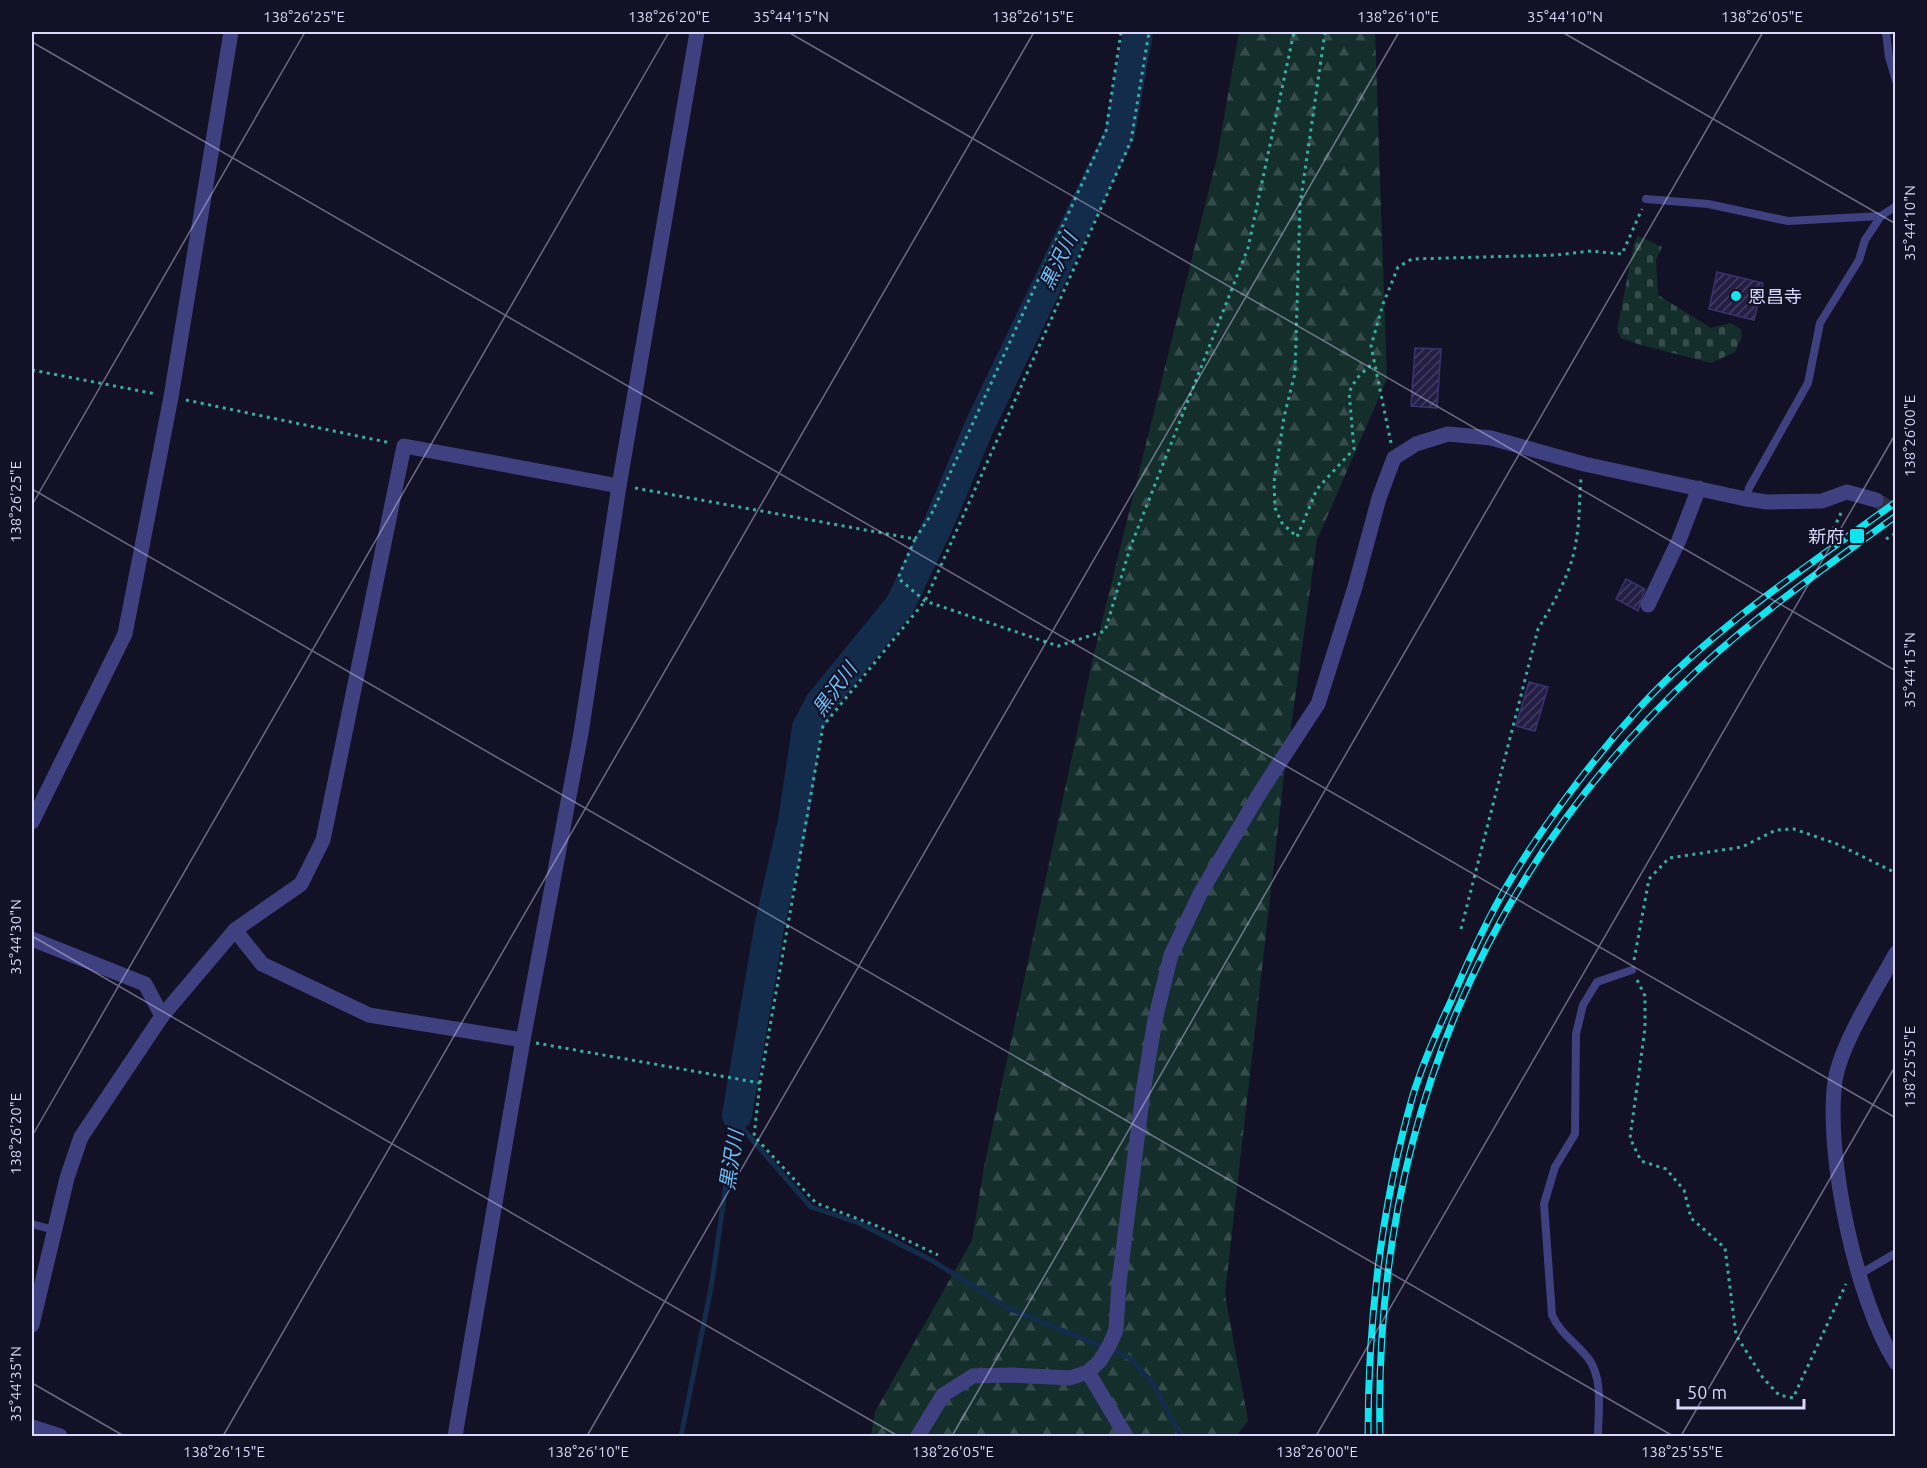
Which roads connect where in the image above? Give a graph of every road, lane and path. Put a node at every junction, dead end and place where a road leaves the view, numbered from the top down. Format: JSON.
{"nodes":[{"id":1,"x":231,"y":32,"type":"edge"},
{"id":2,"x":697,"y":32,"type":"edge"},
{"id":3,"x":1121,"y":32,"type":"edge"},
{"id":4,"x":1149,"y":32,"type":"edge"},
{"id":5,"x":1294,"y":32,"type":"edge"},
{"id":6,"x":1325,"y":32,"type":"edge"},
{"id":7,"x":1886,"y":32,"type":"edge"},
{"id":8,"x":1896,"y":81,"type":"edge"},
{"id":9,"x":1646,"y":199,"type":"joint"},
{"id":10,"x":1896,"y":206,"type":"edge"},
{"id":11,"x":1881,"y":216,"type":"junction"},
{"id":12,"x":1374,"y":362,"type":"junction"},
{"id":13,"x":32,"y":370,"type":"edge"},
{"id":14,"x":171,"y":397,"type":"junction"},
{"id":15,"x":404,"y":446,"type":"junction"},
{"id":16,"x":1394,"y":458,"type":"junction"},
{"id":17,"x":1584,"y":464,"type":"junction"},
{"id":18,"x":620,"y":486,"type":"junction"},
{"id":19,"x":1699,"y":488,"type":"junction"},
{"id":20,"x":1746,"y":499,"type":"junction"},
{"id":21,"x":1876,"y":501,"type":"tunnel mouth"},
{"id":22,"x":1842,"y":510,"type":"dead end"},
{"id":23,"x":1896,"y":533,"type":"edge"},
{"id":24,"x":1830,"y":536,"type":"dead end"},
{"id":25,"x":915,"y":539,"type":"junction"},
{"id":26,"x":1886,"y":539,"type":"dead end"},
{"id":27,"x":925,"y":601,"type":"junction"},
{"id":28,"x":1648,"y":605,"type":"dead end"},
{"id":29,"x":32,"y":822,"type":"edge"},
{"id":30,"x":1896,"y":873,"type":"edge"},
{"id":31,"x":1461,"y":929,"type":"dead end"},
{"id":32,"x":235,"y":930,"type":"junction"},
{"id":33,"x":32,"y":939,"type":"edge"},
{"id":34,"x":1896,"y":954,"type":"edge"},
{"id":35,"x":1632,"y":970,"type":"junction"},
{"id":36,"x":162,"y":1016,"type":"junction"},
{"id":37,"x":523,"y":1040,"type":"junction"},
{"id":38,"x":760,"y":1083,"type":"junction"},
{"id":39,"x":32,"y":1224,"type":"edge"},
{"id":40,"x":54,"y":1230,"type":"junction"},
{"id":41,"x":1896,"y":1253,"type":"edge"},
{"id":42,"x":938,"y":1255,"type":"dead end"},
{"id":43,"x":1858,"y":1267,"type":"junction"},
{"id":44,"x":32,"y":1325,"type":"edge"},
{"id":45,"x":1896,"y":1363,"type":"edge"},
{"id":46,"x":1088,"y":1372,"type":"junction"},
{"id":47,"x":32,"y":1426,"type":"edge"},
{"id":48,"x":60,"y":1437,"type":"edge"},
{"id":49,"x":455,"y":1437,"type":"edge"},
{"id":50,"x":918,"y":1437,"type":"edge"},
{"id":51,"x":1126,"y":1437,"type":"edge"},
{"id":52,"x":1598,"y":1437,"type":"edge"}],
"edges":[{"from":1,"to":14,"type":"street"},
{"from":2,"to":18,"type":"street"},
{"from":3,"to":25,"type":"path"},
{"from":4,"to":27,"type":"path"},
{"from":5,"to":27,"type":"path"},
{"from":6,"to":12,"type":"path"},
{"from":7,"to":8,"type":"lane"},
{"from":9,"to":11,"type":"lane"},
{"from":9,"to":12,"type":"path"},
{"from":10,"to":11,"type":"lane"},
{"from":11,"to":20,"type":"lane"},
{"from":12,"to":16,"type":"path"},
{"from":13,"to":14,"type":"path"},
{"from":14,"to":15,"type":"path"},
{"from":14,"to":29,"type":"street"},
{"from":15,"to":18,"type":"street"},
{"from":15,"to":32,"type":"street"},
{"from":16,"to":17,"type":"street"},
{"from":16,"to":46,"type":"street"},
{"from":17,"to":19,"type":"street"},
{"from":17,"to":31,"type":"path"},
{"from":18,"to":25,"type":"path"},
{"from":18,"to":37,"type":"street"},
{"from":19,"to":20,"type":"street"},
{"from":19,"to":28,"type":"street"},
{"from":20,"to":21,"type":"street"},
{"from":22,"to":24,"type":"path"},
{"from":23,"to":26,"type":"path"},
{"from":25,"to":27,"type":"path"},
{"from":27,"to":38,"type":"path"},
{"from":30,"to":35,"type":"path"},
{"from":32,"to":36,"type":"street"},
{"from":32,"to":37,"type":"street"},
{"from":33,"to":36,"type":"street"},
{"from":34,"to":43,"type":"street"},
{"from":35,"to":43,"type":"path"},
{"from":35,"to":52,"type":"lane"},
{"from":36,"to":40,"type":"street"},
{"from":37,"to":38,"type":"path"},
{"from":37,"to":49,"type":"street"},
{"from":38,"to":42,"type":"path"},
{"from":39,"to":40,"type":"lane"},
{"from":40,"to":44,"type":"street"},
{"from":41,"to":43,"type":"lane"},
{"from":43,"to":45,"type":"street"},
{"from":46,"to":50,"type":"street"},
{"from":46,"to":51,"type":"street"},
{"from":47,"to":48,"type":"street"}]}
